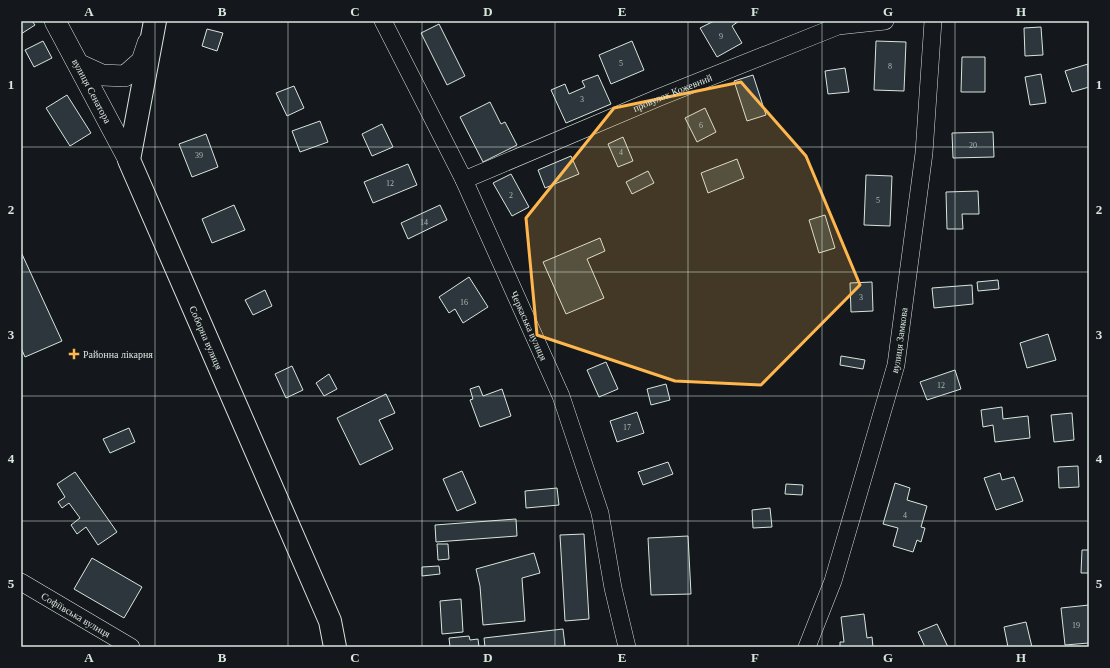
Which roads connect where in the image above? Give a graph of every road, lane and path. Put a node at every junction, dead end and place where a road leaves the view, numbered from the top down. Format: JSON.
{"nodes":[{"id":1,"x":55,"y":21,"type":"edge"},
{"id":2,"x":383,"y":21,"type":"edge"},
{"id":3,"x":885,"y":21,"type":"edge"},
{"id":4,"x":933,"y":21,"type":"edge"},
{"id":5,"x":154,"y":24,"type":"edge"},
{"id":6,"x":80,"y":65,"type":"junction"},
{"id":7,"x":129,"y":160,"type":"junction"},
{"id":8,"x":464,"y":180,"type":"junction"},
{"id":9,"x":21,"y":582,"type":"edge"},
{"id":10,"x":131,"y":647,"type":"edge"},
{"id":11,"x":336,"y":647,"type":"edge"},
{"id":12,"x":627,"y":647,"type":"edge"},
{"id":13,"x":807,"y":647,"type":"edge"}],
"edges":[{"from":1,"to":6,"type":"street","name":"вулиця Сенатора"},
{"from":2,"to":8,"type":"street","name":"Черкаська вулиця"},
{"from":3,"to":8,"type":"street","name":"провулок Кожевний"},
{"from":4,"to":13,"type":"street","name":"вулиця Замкова"},
{"from":5,"to":6,"type":"street"},
{"from":5,"to":7,"type":"main road"},
{"from":6,"to":7,"type":"street","name":"вулиця Сенатора"},
{"from":7,"to":11,"type":"main road","name":"Соборна вулиця"},
{"from":8,"to":12,"type":"street","name":"Черкаська вулиця"},
{"from":9,"to":10,"type":"street","name":"Софіївська вулиця"}]}
